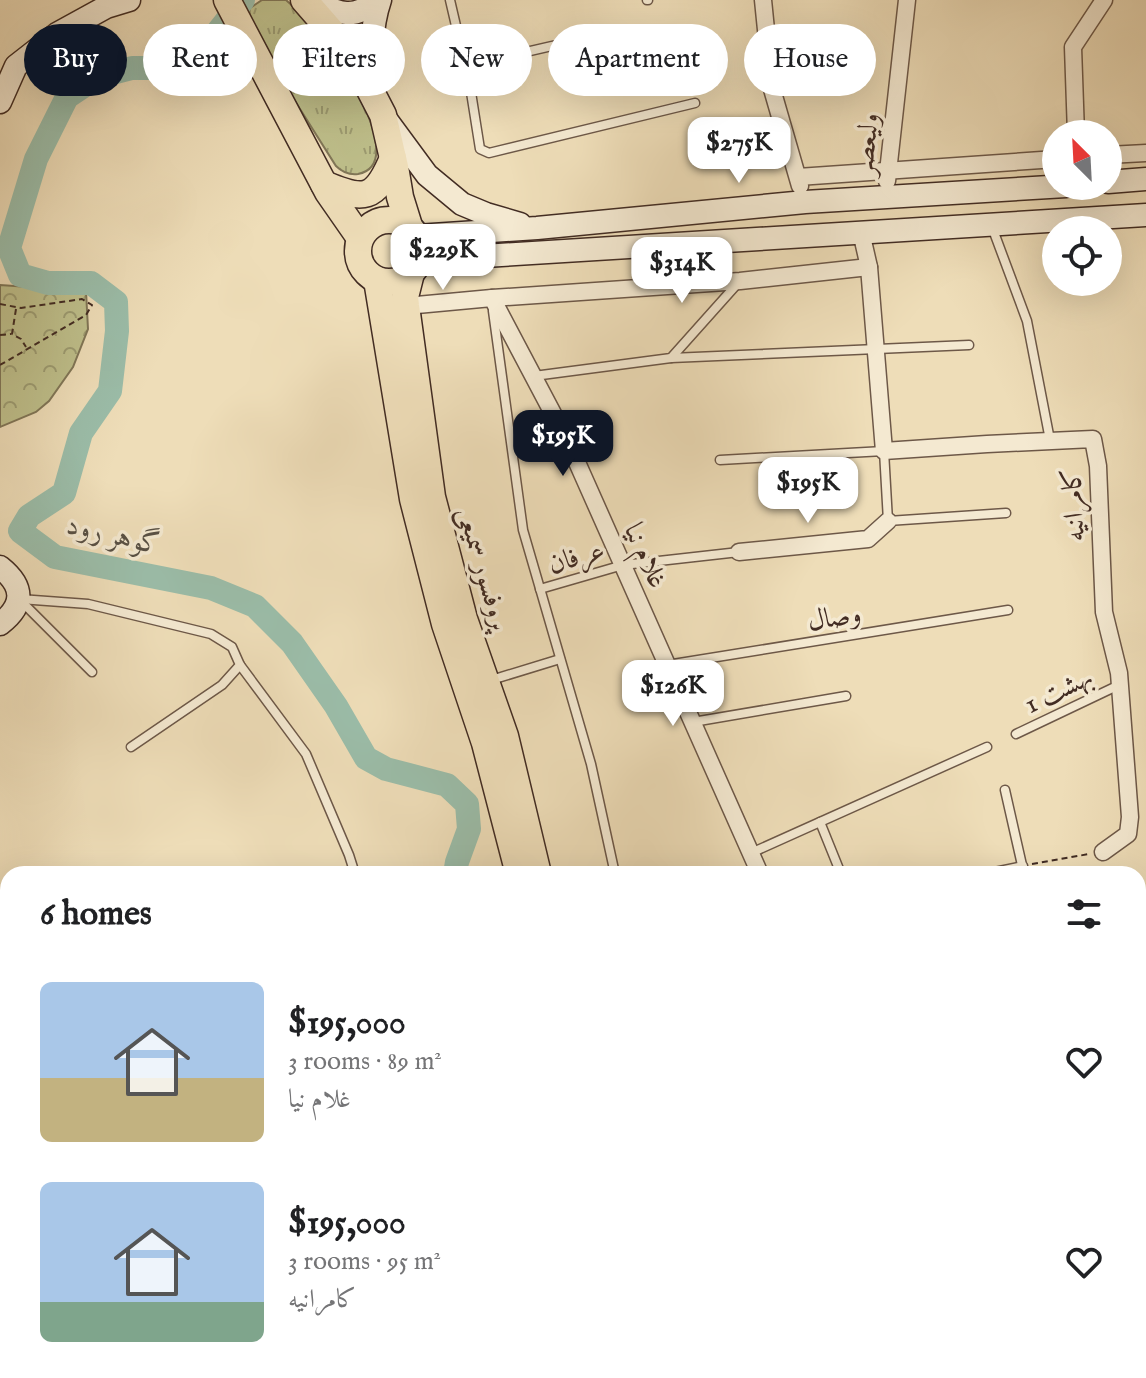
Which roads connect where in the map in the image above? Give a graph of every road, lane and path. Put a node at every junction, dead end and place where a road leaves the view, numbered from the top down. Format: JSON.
{"nodes":[{"id":1,"x":129,"y":0,"type":"edge"},
{"id":2,"x":227,"y":0,"type":"edge"},
{"id":3,"x":307,"y":0,"type":"edge"},
{"id":4,"x":378,"y":0,"type":"edge"},
{"id":5,"x":450,"y":0,"type":"edge"},
{"id":6,"x":763,"y":0,"type":"edge"},
{"id":7,"x":907,"y":0,"type":"edge"},
{"id":8,"x":1104,"y":0,"type":"edge"},
{"id":9,"x":110,"y":3,"type":"edge"},
{"id":10,"x":455,"y":24,"type":"edge"},
{"id":11,"x":8,"y":70,"type":"edge"},
{"id":12,"x":470,"y":96,"type":"edge"},
{"id":13,"x":0,"y":102,"type":"edge"},
{"id":14,"x":695,"y":103,"type":"dead end"},
{"id":15,"x":378,"y":104,"type":"junction"},
{"id":16,"x":1076,"y":120,"type":"edge"},
{"id":17,"x":1146,"y":153,"type":"edge"},
{"id":18,"x":1122,"y":154,"type":"edge"},
{"id":19,"x":393,"y":158,"type":"junction"},
{"id":20,"x":1042,"y":160,"type":"edge"},
{"id":21,"x":888,"y":172,"type":"junction"},
{"id":22,"x":798,"y":177,"type":"junction"},
{"id":23,"x":1146,"y":179,"type":"edge"},
{"id":24,"x":1122,"y":181,"type":"edge"},
{"id":25,"x":324,"y":184,"type":"junction"},
{"id":26,"x":1042,"y":187,"type":"edge"},
{"id":27,"x":885,"y":197,"type":"junction"},
{"id":28,"x":805,"y":202,"type":"junction"},
{"id":29,"x":1146,"y":215,"type":"edge"},
{"id":30,"x":991,"y":225,"type":"junction"},
{"id":31,"x":537,"y":228,"type":"junction"},
{"id":32,"x":861,"y":232,"type":"junction"},
{"id":33,"x":360,"y":238,"type":"junction"},
{"id":34,"x":414,"y":249,"type":"junction"},
{"id":35,"x":458,"y":257,"type":"junction"},
{"id":36,"x":869,"y":267,"type":"junction"},
{"id":37,"x":377,"y":280,"type":"junction"},
{"id":38,"x":740,"y":281,"type":"junction"},
{"id":39,"x":492,"y":298,"type":"junction"},
{"id":40,"x":0,"y":304,"type":"edge"},
{"id":41,"x":406,"y":306,"type":"junction"},
{"id":42,"x":16,"y":307,"type":"junction"},
{"id":43,"x":12,"y":334,"type":"junction"},
{"id":44,"x":0,"y":335,"type":"edge"},
{"id":45,"x":969,"y":345,"type":"dead end"},
{"id":46,"x":27,"y":348,"type":"junction"},
{"id":47,"x":875,"y":348,"type":"junction"},
{"id":48,"x":671,"y":358,"type":"junction"},
{"id":49,"x":0,"y":365,"type":"edge"},
{"id":50,"x":534,"y":376,"type":"junction"},
{"id":51,"x":1050,"y":441,"type":"junction"},
{"id":52,"x":884,"y":451,"type":"junction"},
{"id":53,"x":720,"y":460,"type":"dead end"},
{"id":54,"x":1006,"y":513,"type":"dead end"},
{"id":55,"x":888,"y":521,"type":"junction"},
{"id":56,"x":739,"y":552,"type":"joint"},
{"id":57,"x":623,"y":565,"type":"junction"},
{"id":58,"x":0,"y":567,"type":"edge"},
{"id":59,"x":540,"y":589,"type":"junction"},
{"id":60,"x":19,"y":599,"type":"junction"},
{"id":61,"x":1008,"y":610,"type":"dead end"},
{"id":62,"x":0,"y":624,"type":"edge"},
{"id":63,"x":560,"y":659,"type":"junction"},
{"id":64,"x":240,"y":665,"type":"junction"},
{"id":65,"x":667,"y":665,"type":"junction"},
{"id":66,"x":92,"y":672,"type":"dead end"},
{"id":67,"x":486,"y":682,"type":"junction"},
{"id":68,"x":1119,"y":684,"type":"junction"},
{"id":69,"x":846,"y":696,"type":"dead end"},
{"id":70,"x":693,"y":722,"type":"junction"},
{"id":71,"x":1016,"y":734,"type":"dead end"},
{"id":72,"x":131,"y":747,"type":"dead end"},
{"id":73,"x":987,"y":747,"type":"dead end"},
{"id":74,"x":1005,"y":790,"type":"dead end"},
{"id":75,"x":820,"y":822,"type":"junction"},
{"id":76,"x":1103,"y":852,"type":"joint"},
{"id":77,"x":751,"y":853,"type":"junction"},
{"id":78,"x":352,"y":866,"type":"edge"},
{"id":79,"x":517,"y":866,"type":"edge"},
{"id":80,"x":536,"y":866,"type":"edge"},
{"id":81,"x":613,"y":866,"type":"edge"},
{"id":82,"x":757,"y":866,"type":"edge"},
{"id":83,"x":838,"y":866,"type":"edge"},
{"id":84,"x":1023,"y":866,"type":"edge"},
{"id":85,"x":1042,"y":866,"type":"edge"}],
"edges":[{"from":1,"to":9,"type":"main road"},
{"from":2,"to":25,"type":"main road"},
{"from":3,"to":4,"type":"main road"},
{"from":3,"to":15,"type":"main road"},
{"from":4,"to":15,"type":"main road"},
{"from":5,"to":10,"type":"lane"},
{"from":6,"to":22,"type":"street"},
{"from":7,"to":21,"type":"street","name":"ولیعصر"},
{"from":8,"to":16,"type":"street"},
{"from":9,"to":11,"type":"main road"},
{"from":11,"to":13,"type":"main road"},
{"from":12,"to":14,"type":"lane"},
{"from":15,"to":19,"type":"main road"},
{"from":15,"to":31,"type":"main road"},
{"from":17,"to":18,"type":"street"},
{"from":19,"to":25,"type":"main road"},
{"from":19,"to":34,"type":"main road"},
{"from":20,"to":21,"type":"street"},
{"from":21,"to":22,"type":"street"},
{"from":21,"to":27,"type":"street","name":"ولیعصر"},
{"from":22,"to":28,"type":"street"},
{"from":23,"to":24,"type":"main road"},
{"from":25,"to":33,"type":"main road"},
{"from":26,"to":27,"type":"main road"},
{"from":27,"to":28,"type":"main road"},
{"from":28,"to":31,"type":"main road"},
{"from":29,"to":30,"type":"main road"},
{"from":30,"to":32,"type":"main road"},
{"from":30,"to":51,"type":"lane"},
{"from":31,"to":34,"type":"main road"},
{"from":32,"to":35,"type":"main road"},
{"from":32,"to":36,"type":"street"},
{"from":33,"to":34,"type":"main road"},
{"from":33,"to":37,"type":"main road"},
{"from":34,"to":35,"type":"main road"},
{"from":34,"to":37,"type":"main road"},
{"from":34,"to":41,"type":"main road","name":"پروفسور سمیعی"},
{"from":35,"to":41,"type":"main road"},
{"from":36,"to":38,"type":"street"},
{"from":36,"to":47,"type":"street"},
{"from":37,"to":79,"type":"main road","name":"پروفسور سمیعی"},
{"from":38,"to":39,"type":"street"},
{"from":38,"to":48,"type":"lane"},
{"from":39,"to":41,"type":"street"},
{"from":39,"to":50,"type":"street","name":"غلام نیا"},
{"from":39,"to":59,"type":"lane"},
{"from":40,"to":42,"type":"path"},
{"from":41,"to":67,"type":"main road","name":"پروفسور سمیعی"},
{"from":42,"to":43,"type":"path"},
{"from":42,"to":46,"type":"path"},
{"from":43,"to":44,"type":"path"},
{"from":43,"to":46,"type":"path"},
{"from":45,"to":47,"type":"lane"},
{"from":46,"to":49,"type":"path"},
{"from":47,"to":48,"type":"lane"},
{"from":47,"to":52,"type":"street"},
{"from":48,"to":50,"type":"lane"},
{"from":50,"to":57,"type":"street","name":"غلام نیا"},
{"from":51,"to":52,"type":"street","name":"کامرانیه"},
{"from":51,"to":68,"type":"street","name":"کامرانیه"},
{"from":52,"to":53,"type":"lane"},
{"from":52,"to":55,"type":"lane"},
{"from":54,"to":55,"type":"lane"},
{"from":55,"to":56,"type":"street"},
{"from":56,"to":57,"type":"lane","name":"عرفان"},
{"from":57,"to":59,"type":"lane","name":"عرفان"},
{"from":57,"to":65,"type":"street","name":"غلام نیا"},
{"from":58,"to":60,"type":"main road"},
{"from":59,"to":63,"type":"lane"},
{"from":60,"to":62,"type":"main road"},
{"from":60,"to":64,"type":"lane"},
{"from":60,"to":66,"type":"lane"},
{"from":61,"to":65,"type":"lane","name":"وصال"},
{"from":63,"to":67,"type":"lane"},
{"from":63,"to":81,"type":"lane"},
{"from":64,"to":72,"type":"lane"},
{"from":64,"to":78,"type":"lane"},
{"from":65,"to":70,"type":"street","name":"غلام نیا"},
{"from":67,"to":80,"type":"main road","name":"پروفسور سمیعی"},
{"from":68,"to":71,"type":"lane","name":"بهشت 1"},
{"from":68,"to":76,"type":"street","name":"کامرانیه"},
{"from":69,"to":70,"type":"lane"},
{"from":70,"to":77,"type":"street","name":"غلام نیا"},
{"from":73,"to":75,"type":"lane"},
{"from":74,"to":84,"type":"lane"},
{"from":75,"to":77,"type":"lane"},
{"from":75,"to":83,"type":"lane"},
{"from":76,"to":85,"type":"path"},
{"from":77,"to":82,"type":"street","name":"غلام نیا"}]}
